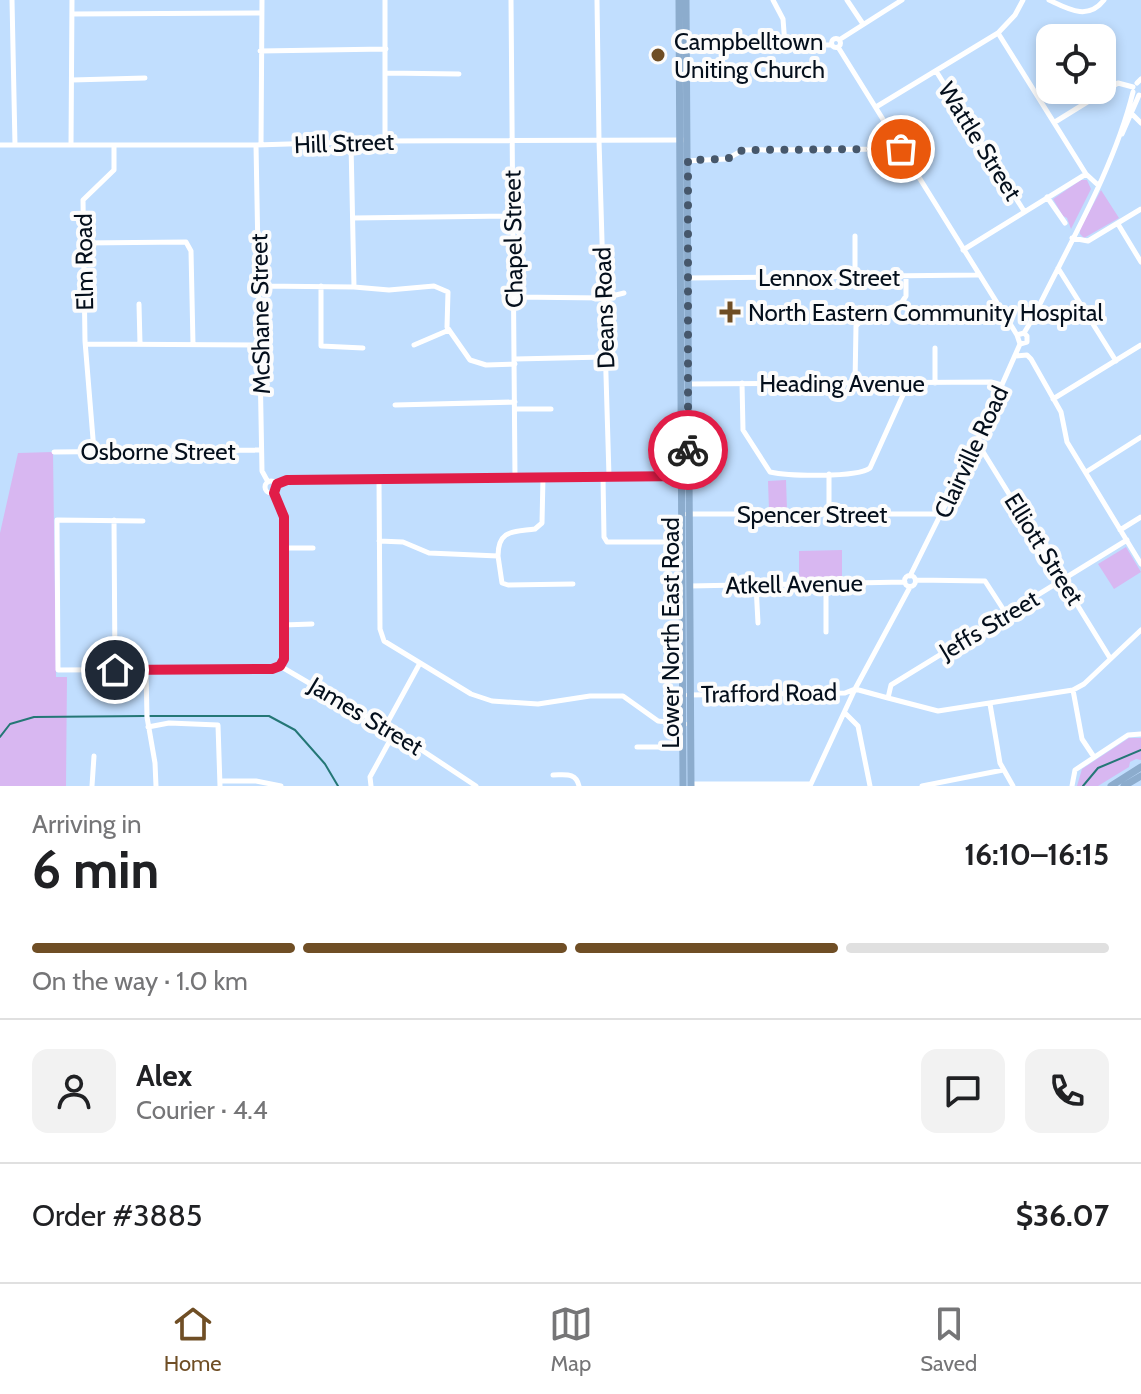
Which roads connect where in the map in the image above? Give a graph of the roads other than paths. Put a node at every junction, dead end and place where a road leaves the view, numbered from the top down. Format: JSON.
{"nodes":[{"id":1,"x":12,"y":0,"type":"edge"},
{"id":2,"x":72,"y":0,"type":"edge"},
{"id":3,"x":262,"y":0,"type":"edge"},
{"id":4,"x":385,"y":0,"type":"edge"},
{"id":5,"x":511,"y":0,"type":"edge"},
{"id":6,"x":597,"y":0,"type":"edge"},
{"id":7,"x":679,"y":0,"type":"edge"},
{"id":8,"x":686,"y":0,"type":"edge"},
{"id":9,"x":773,"y":0,"type":"edge"},
{"id":10,"x":847,"y":0,"type":"edge"},
{"id":11,"x":902,"y":0,"type":"edge"},
{"id":12,"x":1023,"y":0,"type":"edge"},
{"id":13,"x":1049,"y":0,"type":"edge"},
{"id":14,"x":1104,"y":0,"type":"edge"},
{"id":15,"x":262,"y":13,"type":"junction"},
{"id":16,"x":72,"y":14,"type":"junction"},
{"id":17,"x":863,"y":24,"type":"junction"},
{"id":18,"x":998,"y":33,"type":"junction"},
{"id":19,"x":836,"y":44,"type":"junction"},
{"id":20,"x":785,"y":45,"type":"junction"},
{"id":21,"x":683,"y":46,"type":"junction"},
{"id":22,"x":386,"y":49,"type":"junction"},
{"id":23,"x":260,"y":51,"type":"junction"},
{"id":24,"x":936,"y":71,"type":"junction"},
{"id":25,"x":386,"y":73,"type":"junction"},
{"id":26,"x":459,"y":74,"type":"dead end"},
{"id":27,"x":145,"y":78,"type":"dead end"},
{"id":28,"x":72,"y":80,"type":"junction"},
{"id":29,"x":1138,"y":88,"type":"edge"},
{"id":30,"x":876,"y":107,"type":"junction"},
{"id":31,"x":1131,"y":113,"type":"junction"},
{"id":32,"x":1055,"y":122,"type":"junction"},
{"id":33,"x":1141,"y":123,"type":"edge"},
{"id":34,"x":599,"y":140,"type":"junction"},
{"id":35,"x":684,"y":140,"type":"junction"},
{"id":36,"x":385,"y":141,"type":"junction"},
{"id":37,"x":512,"y":141,"type":"junction"},
{"id":38,"x":351,"y":143,"type":"junction"},
{"id":39,"x":0,"y":145,"type":"edge"},
{"id":40,"x":15,"y":145,"type":"junction"},
{"id":41,"x":71,"y":145,"type":"junction"},
{"id":42,"x":114,"y":145,"type":"junction"},
{"id":43,"x":258,"y":145,"type":"junction"},
{"id":44,"x":901,"y":149,"type":"junction"},
{"id":45,"x":684,"y":161,"type":"junction"},
{"id":46,"x":1086,"y":174,"type":"junction"},
{"id":47,"x":1098,"y":185,"type":"junction"},
{"id":48,"x":1047,"y":197,"type":"junction"},
{"id":49,"x":1141,"y":209,"type":"edge"},
{"id":50,"x":1024,"y":211,"type":"junction"},
{"id":51,"x":512,"y":216,"type":"junction"},
{"id":52,"x":353,"y":218,"type":"junction"},
{"id":53,"x":1065,"y":223,"type":"dead end"},
{"id":54,"x":1118,"y":224,"type":"junction"},
{"id":55,"x":855,"y":236,"type":"dead end"},
{"id":56,"x":1072,"y":238,"type":"junction"},
{"id":57,"x":83,"y":243,"type":"junction"},
{"id":58,"x":963,"y":250,"type":"junction"},
{"id":59,"x":1141,"y":262,"type":"edge"},
{"id":60,"x":1058,"y":268,"type":"junction"},
{"id":61,"x":978,"y":275,"type":"junction"},
{"id":62,"x":855,"y":277,"type":"junction"},
{"id":63,"x":906,"y":277,"type":"junction"},
{"id":64,"x":684,"y":278,"type":"junction"},
{"id":65,"x":260,"y":286,"type":"junction"},
{"id":66,"x":321,"y":286,"type":"junction"},
{"id":67,"x":354,"y":287,"type":"junction"},
{"id":68,"x":624,"y":293,"type":"dead end"},
{"id":69,"x":514,"y":297,"type":"junction"},
{"id":70,"x":604,"y":298,"type":"junction"},
{"id":71,"x":139,"y":304,"type":"dead end"},
{"id":72,"x":449,"y":330,"type":"junction"},
{"id":73,"x":1024,"y":333,"type":"junction"},
{"id":74,"x":1017,"y":335,"type":"junction"},
{"id":75,"x":85,"y":344,"type":"junction"},
{"id":76,"x":140,"y":344,"type":"junction"},
{"id":77,"x":193,"y":344,"type":"junction"},
{"id":78,"x":1020,"y":344,"type":"junction"},
{"id":79,"x":261,"y":345,"type":"junction"},
{"id":80,"x":414,"y":345,"type":"dead end"},
{"id":81,"x":1141,"y":345,"type":"edge"},
{"id":82,"x":363,"y":348,"type":"dead end"},
{"id":83,"x":935,"y":348,"type":"dead end"},
{"id":84,"x":1015,"y":356,"type":"junction"},
{"id":85,"x":605,"y":357,"type":"junction"},
{"id":86,"x":515,"y":361,"type":"junction"},
{"id":87,"x":1116,"y":361,"type":"junction"},
{"id":88,"x":742,"y":383,"type":"junction"},
{"id":89,"x":855,"y":383,"type":"junction"},
{"id":90,"x":908,"y":383,"type":"junction"},
{"id":91,"x":935,"y":383,"type":"junction"},
{"id":92,"x":685,"y":384,"type":"junction"},
{"id":93,"x":1002,"y":385,"type":"junction"},
{"id":94,"x":1053,"y":399,"type":"junction"},
{"id":95,"x":395,"y":405,"type":"dead end"},
{"id":96,"x":515,"y":406,"type":"junction"},
{"id":97,"x":551,"y":409,"type":"dead end"},
{"id":98,"x":1141,"y":437,"type":"edge"},
{"id":99,"x":977,"y":441,"type":"junction"},
{"id":100,"x":262,"y":450,"type":"junction"},
{"id":101,"x":94,"y":451,"type":"junction"},
{"id":102,"x":54,"y":452,"type":"dead end"},
{"id":103,"x":1086,"y":472,"type":"junction"},
{"id":104,"x":829,"y":474,"type":"junction"},
{"id":105,"x":606,"y":476,"type":"junction"},
{"id":106,"x":684,"y":476,"type":"junction"},
{"id":107,"x":515,"y":477,"type":"junction"},
{"id":108,"x":543,"y":477,"type":"junction"},
{"id":109,"x":379,"y":478,"type":"junction"},
{"id":110,"x":268,"y":482,"type":"junction"},
{"id":111,"x":277,"y":484,"type":"junction"},
{"id":112,"x":274,"y":493,"type":"junction"},
{"id":113,"x":829,"y":513,"type":"junction"},
{"id":114,"x":686,"y":514,"type":"junction"},
{"id":115,"x":942,"y":514,"type":"junction"},
{"id":116,"x":1141,"y":517,"type":"edge"},
{"id":117,"x":114,"y":520,"type":"junction"},
{"id":118,"x":143,"y":521,"type":"dead end"},
{"id":119,"x":1120,"y":530,"type":"junction"},
{"id":120,"x":1127,"y":540,"type":"junction"},
{"id":121,"x":379,"y":541,"type":"junction"},
{"id":122,"x":683,"y":542,"type":"junction"},
{"id":123,"x":283,"y":548,"type":"junction"},
{"id":124,"x":313,"y":548,"type":"dead end"},
{"id":125,"x":498,"y":556,"type":"junction"},
{"id":126,"x":1141,"y":564,"type":"edge"},
{"id":127,"x":914,"y":578,"type":"junction"},
{"id":128,"x":1063,"y":580,"type":"junction"},
{"id":129,"x":573,"y":584,"type":"dead end"},
{"id":130,"x":826,"y":584,"type":"junction"},
{"id":131,"x":907,"y":584,"type":"junction"},
{"id":132,"x":756,"y":585,"type":"junction"},
{"id":133,"x":687,"y":586,"type":"junction"},
{"id":134,"x":1007,"y":615,"type":"junction"},
{"id":135,"x":758,"y":623,"type":"dead end"},
{"id":136,"x":312,"y":624,"type":"dead end"},
{"id":137,"x":283,"y":625,"type":"junction"},
{"id":138,"x":1141,"y":631,"type":"edge"},
{"id":139,"x":826,"y":632,"type":"dead end"},
{"id":140,"x":1110,"y":658,"type":"junction"},
{"id":141,"x":420,"y":663,"type":"junction"},
{"id":142,"x":280,"y":666,"type":"junction"},
{"id":143,"x":115,"y":670,"type":"junction"},
{"id":144,"x":146,"y":670,"type":"junction"},
{"id":145,"x":855,"y":689,"type":"junction"},
{"id":146,"x":1073,"y":690,"type":"junction"},
{"id":147,"x":687,"y":695,"type":"junction"},
{"id":148,"x":888,"y":698,"type":"junction"},
{"id":149,"x":990,"y":704,"type":"junction"},
{"id":150,"x":845,"y":713,"type":"junction"},
{"id":151,"x":687,"y":724,"type":"junction"},
{"id":152,"x":148,"y":727,"type":"junction"},
{"id":153,"x":385,"y":727,"type":"junction"},
{"id":154,"x":394,"y":733,"type":"junction"},
{"id":155,"x":1141,"y":734,"type":"edge"},
{"id":156,"x":637,"y":747,"type":"dead end"},
{"id":157,"x":683,"y":747,"type":"junction"},
{"id":158,"x":94,"y":756,"type":"dead end"},
{"id":159,"x":1094,"y":757,"type":"junction"},
{"id":160,"x":1141,"y":767,"type":"edge"},
{"id":161,"x":1003,"y":770,"type":"junction"},
{"id":162,"x":553,"y":775,"type":"dead end"},
{"id":163,"x":1141,"y":776,"type":"edge"},
{"id":164,"x":220,"y":783,"type":"edge"},
{"id":165,"x":689,"y":785,"type":"edge"},
{"id":166,"x":811,"y":785,"type":"edge"},
{"id":167,"x":92,"y":786,"type":"edge"},
{"id":168,"x":156,"y":786,"type":"edge"},
{"id":169,"x":281,"y":786,"type":"edge"},
{"id":170,"x":371,"y":786,"type":"edge"},
{"id":171,"x":476,"y":786,"type":"edge"},
{"id":172,"x":579,"y":786,"type":"edge"},
{"id":173,"x":870,"y":786,"type":"edge"},
{"id":174,"x":922,"y":786,"type":"edge"},
{"id":175,"x":1013,"y":786,"type":"edge"},
{"id":176,"x":1072,"y":786,"type":"edge"},
{"id":177,"x":1111,"y":786,"type":"edge"},
{"id":178,"x":1124,"y":786,"type":"edge"}],
"edges":[{"from":1,"to":40,"type":"street"},
{"from":2,"to":16,"type":"street"},
{"from":3,"to":15,"type":"street","name":"McShane Street"},
{"from":4,"to":22,"type":"street"},
{"from":5,"to":37,"type":"street","name":"Chapel Street"},
{"from":6,"to":34,"type":"street","name":"Deans Road"},
{"from":7,"to":21,"type":"main road","name":"Lower North East Road"},
{"from":8,"to":21,"type":"main road","name":"Lower North East Road"},
{"from":9,"to":20,"type":"street"},
{"from":10,"to":17,"type":"street"},
{"from":11,"to":17,"type":"street"},
{"from":12,"to":18,"type":"street"},
{"from":13,"to":14,"type":"street"},
{"from":15,"to":16,"type":"street"},
{"from":15,"to":23,"type":"street","name":"McShane Street"},
{"from":16,"to":28,"type":"street"},
{"from":17,"to":19,"type":"street"},
{"from":18,"to":24,"type":"street"},
{"from":18,"to":32,"type":"street"},
{"from":19,"to":20,"type":"street"},
{"from":19,"to":30,"type":"street"},
{"from":20,"to":21,"type":"street"},
{"from":21,"to":35,"type":"main road","name":"Lower North East Road"},
{"from":22,"to":23,"type":"street"},
{"from":22,"to":25,"type":"street"},
{"from":23,"to":43,"type":"street","name":"McShane Street"},
{"from":24,"to":30,"type":"street"},
{"from":24,"to":50,"type":"street","name":"Wattle Street"},
{"from":25,"to":26,"type":"street"},
{"from":25,"to":36,"type":"street"},
{"from":27,"to":28,"type":"street"},
{"from":28,"to":41,"type":"street"},
{"from":29,"to":31,"type":"street"},
{"from":29,"to":32,"type":"street"},
{"from":30,"to":44,"type":"street"},
{"from":31,"to":33,"type":"street"},
{"from":31,"to":47,"type":"street"},
{"from":32,"to":46,"type":"street"},
{"from":34,"to":35,"type":"street","name":"Hill Street"},
{"from":34,"to":37,"type":"street","name":"Hill Street"},
{"from":34,"to":70,"type":"street","name":"Deans Road"},
{"from":35,"to":45,"type":"main road","name":"Lower North East Road"},
{"from":36,"to":37,"type":"street","name":"Hill Street"},
{"from":36,"to":38,"type":"street","name":"Hill Street"},
{"from":37,"to":51,"type":"street","name":"Chapel Street"},
{"from":38,"to":43,"type":"street","name":"Hill Street"},
{"from":38,"to":52,"type":"street"},
{"from":39,"to":40,"type":"street","name":"Hill Street"},
{"from":40,"to":41,"type":"street","name":"Hill Street"},
{"from":41,"to":42,"type":"street","name":"Hill Street"},
{"from":42,"to":43,"type":"street","name":"Hill Street"},
{"from":42,"to":57,"type":"street","name":"Elm Road"},
{"from":43,"to":65,"type":"street","name":"McShane Street"},
{"from":44,"to":45,"type":"street"},
{"from":44,"to":58,"type":"street"},
{"from":45,"to":64,"type":"main road","name":"Lower North East Road"},
{"from":46,"to":47,"type":"street"},
{"from":46,"to":48,"type":"street"},
{"from":47,"to":56,"type":"street"},
{"from":48,"to":50,"type":"street"},
{"from":48,"to":53,"type":"street"},
{"from":49,"to":54,"type":"street"},
{"from":50,"to":58,"type":"street"},
{"from":51,"to":52,"type":"street"},
{"from":51,"to":69,"type":"street","name":"Chapel Street"},
{"from":52,"to":67,"type":"street"},
{"from":54,"to":56,"type":"street"},
{"from":54,"to":59,"type":"street"},
{"from":55,"to":62,"type":"street"},
{"from":56,"to":60,"type":"street"},
{"from":57,"to":75,"type":"street","name":"Elm Road"},
{"from":57,"to":77,"type":"street"},
{"from":58,"to":61,"type":"street"},
{"from":60,"to":73,"type":"street"},
{"from":60,"to":87,"type":"street"},
{"from":61,"to":63,"type":"street","name":"Lennox Street"},
{"from":61,"to":74,"type":"street"},
{"from":62,"to":63,"type":"street","name":"Lennox Street"},
{"from":62,"to":64,"type":"street","name":"Lennox Street"},
{"from":63,"to":89,"type":"street"},
{"from":64,"to":92,"type":"main road","name":"Lower North East Road"},
{"from":65,"to":66,"type":"street"},
{"from":65,"to":79,"type":"street","name":"McShane Street"},
{"from":66,"to":67,"type":"street"},
{"from":66,"to":82,"type":"street"},
{"from":67,"to":72,"type":"street"},
{"from":68,"to":70,"type":"street"},
{"from":69,"to":70,"type":"street"},
{"from":69,"to":86,"type":"street","name":"Chapel Street"},
{"from":70,"to":85,"type":"street","name":"Deans Road"},
{"from":71,"to":76,"type":"street"},
{"from":72,"to":80,"type":"street"},
{"from":72,"to":86,"type":"street"},
{"from":73,"to":74,"type":"street"},
{"from":73,"to":78,"type":"street","name":"Clairville Road"},
{"from":74,"to":78,"type":"street"},
{"from":75,"to":76,"type":"street"},
{"from":75,"to":101,"type":"street","name":"Elm Road"},
{"from":76,"to":77,"type":"street"},
{"from":77,"to":79,"type":"street"},
{"from":78,"to":84,"type":"street","name":"Clairville Road"},
{"from":79,"to":100,"type":"street","name":"McShane Street"},
{"from":81,"to":87,"type":"street"},
{"from":83,"to":91,"type":"street"},
{"from":84,"to":93,"type":"street","name":"Clairville Road"},
{"from":84,"to":94,"type":"street"},
{"from":85,"to":86,"type":"street"},
{"from":85,"to":105,"type":"street","name":"Deans Road"},
{"from":86,"to":96,"type":"street","name":"Chapel Street"},
{"from":87,"to":94,"type":"street"},
{"from":88,"to":89,"type":"street","name":"Heading Avenue"},
{"from":88,"to":92,"type":"street","name":"Heading Avenue"},
{"from":88,"to":104,"type":"street"},
{"from":89,"to":90,"type":"street","name":"Heading Avenue"},
{"from":90,"to":91,"type":"street","name":"Heading Avenue"},
{"from":90,"to":104,"type":"street"},
{"from":91,"to":93,"type":"street","name":"Heading Avenue"},
{"from":92,"to":106,"type":"main road","name":"Lower North East Road"},
{"from":93,"to":99,"type":"street","name":"Clairville Road"},
{"from":94,"to":103,"type":"street"},
{"from":95,"to":96,"type":"street"},
{"from":96,"to":97,"type":"street"},
{"from":96,"to":107,"type":"street","name":"Chapel Street"},
{"from":98,"to":103,"type":"street"},
{"from":99,"to":115,"type":"street","name":"Clairville Road"},
{"from":99,"to":128,"type":"street","name":"Elliott Street"},
{"from":100,"to":101,"type":"street","name":"Osborne Street"},
{"from":100,"to":110,"type":"street","name":"McShane Street"},
{"from":101,"to":102,"type":"street","name":"Osborne Street"},
{"from":103,"to":119,"type":"street"},
{"from":104,"to":113,"type":"street"},
{"from":105,"to":106,"type":"street"},
{"from":105,"to":108,"type":"street"},
{"from":105,"to":122,"type":"street","name":"Deans Road"},
{"from":106,"to":114,"type":"main road","name":"Lower North East Road"},
{"from":107,"to":108,"type":"street"},
{"from":107,"to":109,"type":"street"},
{"from":108,"to":125,"type":"street"},
{"from":109,"to":111,"type":"street"},
{"from":109,"to":121,"type":"street"},
{"from":110,"to":111,"type":"street"},
{"from":110,"to":112,"type":"street","name":"McShane Street"},
{"from":111,"to":112,"type":"street"},
{"from":112,"to":123,"type":"street"},
{"from":113,"to":114,"type":"street","name":"Spencer Street"},
{"from":113,"to":115,"type":"street","name":"Spencer Street"},
{"from":114,"to":122,"type":"main road","name":"Lower North East Road"},
{"from":114,"to":133,"type":"main road","name":"Lower North East Road"},
{"from":115,"to":127,"type":"street","name":"Clairville Road"},
{"from":116,"to":119,"type":"street"},
{"from":117,"to":118,"type":"street"},
{"from":117,"to":143,"type":"street"},
{"from":117,"to":143,"type":"street","name":"James Street"},
{"from":119,"to":120,"type":"street"},
{"from":120,"to":126,"type":"street"},
{"from":120,"to":128,"type":"street","name":"Jeffs Street"},
{"from":121,"to":125,"type":"street"},
{"from":121,"to":141,"type":"street"},
{"from":122,"to":133,"type":"main road","name":"Lower North East Road"},
{"from":123,"to":124,"type":"street"},
{"from":123,"to":137,"type":"street"},
{"from":125,"to":129,"type":"street"},
{"from":127,"to":131,"type":"street"},
{"from":127,"to":131,"type":"street"},
{"from":127,"to":134,"type":"street"},
{"from":128,"to":134,"type":"street","name":"Jeffs Street"},
{"from":128,"to":140,"type":"street","name":"Elliott Street"},
{"from":130,"to":131,"type":"street","name":"Atkell Avenue"},
{"from":130,"to":132,"type":"street","name":"Atkell Avenue"},
{"from":130,"to":139,"type":"street"},
{"from":131,"to":145,"type":"street"},
{"from":132,"to":133,"type":"street","name":"Atkell Avenue"},
{"from":132,"to":135,"type":"street"},
{"from":133,"to":147,"type":"main road","name":"Lower North East Road"},
{"from":134,"to":148,"type":"street","name":"Jeffs Street"},
{"from":136,"to":137,"type":"street"},
{"from":137,"to":142,"type":"street"},
{"from":138,"to":140,"type":"street"},
{"from":140,"to":146,"type":"street"},
{"from":141,"to":151,"type":"street"},
{"from":141,"to":153,"type":"street"},
{"from":142,"to":144,"type":"street","name":"James Street"},
{"from":142,"to":153,"type":"street","name":"James Street"},
{"from":143,"to":144,"type":"street","name":"James Street"},
{"from":144,"to":152,"type":"street"},
{"from":145,"to":147,"type":"street","name":"Trafford Road"},
{"from":145,"to":148,"type":"street"},
{"from":145,"to":150,"type":"street"},
{"from":146,"to":149,"type":"street"},
{"from":146,"to":159,"type":"street"},
{"from":147,"to":151,"type":"main road","name":"Lower North East Road"},
{"from":148,"to":149,"type":"street"},
{"from":149,"to":161,"type":"street"},
{"from":150,"to":166,"type":"street"},
{"from":150,"to":173,"type":"street"},
{"from":151,"to":157,"type":"main road","name":"Lower North East Road"},
{"from":151,"to":165,"type":"main road","name":"Lower North East Road"},
{"from":152,"to":164,"type":"street"},
{"from":152,"to":168,"type":"street"},
{"from":153,"to":154,"type":"street","name":"James Street"},
{"from":154,"to":170,"type":"street"},
{"from":154,"to":171,"type":"street","name":"James Street"},
{"from":155,"to":159,"type":"street"},
{"from":156,"to":157,"type":"street"},
{"from":157,"to":165,"type":"main road","name":"Lower North East Road"},
{"from":158,"to":167,"type":"street"},
{"from":159,"to":176,"type":"street"},
{"from":160,"to":177,"type":"main road"},
{"from":161,"to":174,"type":"street"},
{"from":161,"to":175,"type":"street"},
{"from":162,"to":172,"type":"street"},
{"from":163,"to":178,"type":"main road"},
{"from":164,"to":169,"type":"street"},
{"from":165,"to":166,"type":"street"}]}
